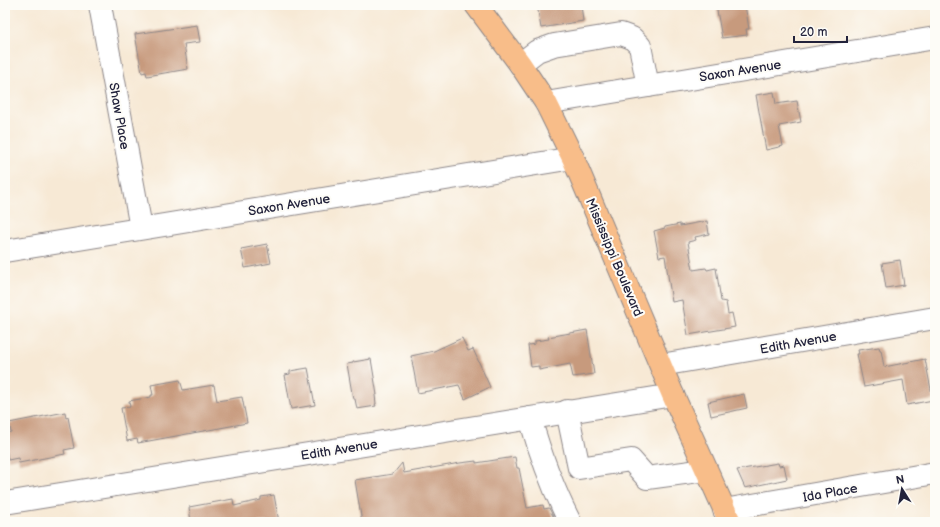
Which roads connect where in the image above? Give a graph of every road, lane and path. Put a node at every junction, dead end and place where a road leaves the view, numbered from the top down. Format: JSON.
{"nodes":[{"id":1,"x":100,"y":5,"type":"edge"},
{"id":2,"x":476,"y":5,"type":"edge"},
{"id":3,"x":935,"y":38,"type":"edge"},
{"id":4,"x":520,"y":64,"type":"junction"},
{"id":5,"x":648,"y":86,"type":"junction"},
{"id":6,"x":546,"y":103,"type":"junction"},
{"id":7,"x":573,"y":158,"type":"junction"},
{"id":8,"x":141,"y":228,"type":"junction"},
{"id":9,"x":5,"y":251,"type":"edge"},
{"id":10,"x":935,"y":318,"type":"edge"},
{"id":11,"x":661,"y":365,"type":"junction"},
{"id":12,"x":673,"y":395,"type":"junction"},
{"id":13,"x":567,"y":411,"type":"junction"},
{"id":14,"x":530,"y":418,"type":"junction"},
{"id":15,"x":706,"y":470,"type":"junction"},
{"id":16,"x":935,"y":473,"type":"edge"},
{"id":17,"x":5,"y":503,"type":"edge"},
{"id":18,"x":727,"y":516,"type":"edge"},
{"id":19,"x":570,"y":522,"type":"edge"}],
"edges":[{"from":1,"to":8,"type":"street","name":"Shaw Place"},
{"from":2,"to":4,"type":"main road","name":"Mississippi Boulevard"},
{"from":3,"to":5,"type":"street","name":"Saxon Avenue"},
{"from":4,"to":5,"type":"street"},
{"from":4,"to":6,"type":"main road","name":"Mississippi Boulevard"},
{"from":5,"to":6,"type":"street","name":"Saxon Avenue"},
{"from":6,"to":7,"type":"main road","name":"Mississippi Boulevard"},
{"from":7,"to":8,"type":"street","name":"Saxon Avenue"},
{"from":7,"to":11,"type":"main road","name":"Mississippi Boulevard"},
{"from":8,"to":9,"type":"street","name":"Saxon Avenue"},
{"from":10,"to":11,"type":"street","name":"Edith Avenue"},
{"from":11,"to":12,"type":"main road","name":"Mississippi Boulevard"},
{"from":12,"to":13,"type":"street","name":"Edith Avenue"},
{"from":12,"to":15,"type":"main road","name":"Mississippi Boulevard"},
{"from":13,"to":14,"type":"street","name":"Edith Avenue"},
{"from":13,"to":15,"type":"street"},
{"from":14,"to":17,"type":"street","name":"Edith Avenue"},
{"from":14,"to":19,"type":"street"},
{"from":15,"to":18,"type":"main road","name":"Mississippi Boulevard"},
{"from":16,"to":18,"type":"street","name":"Ida Place"}]}
